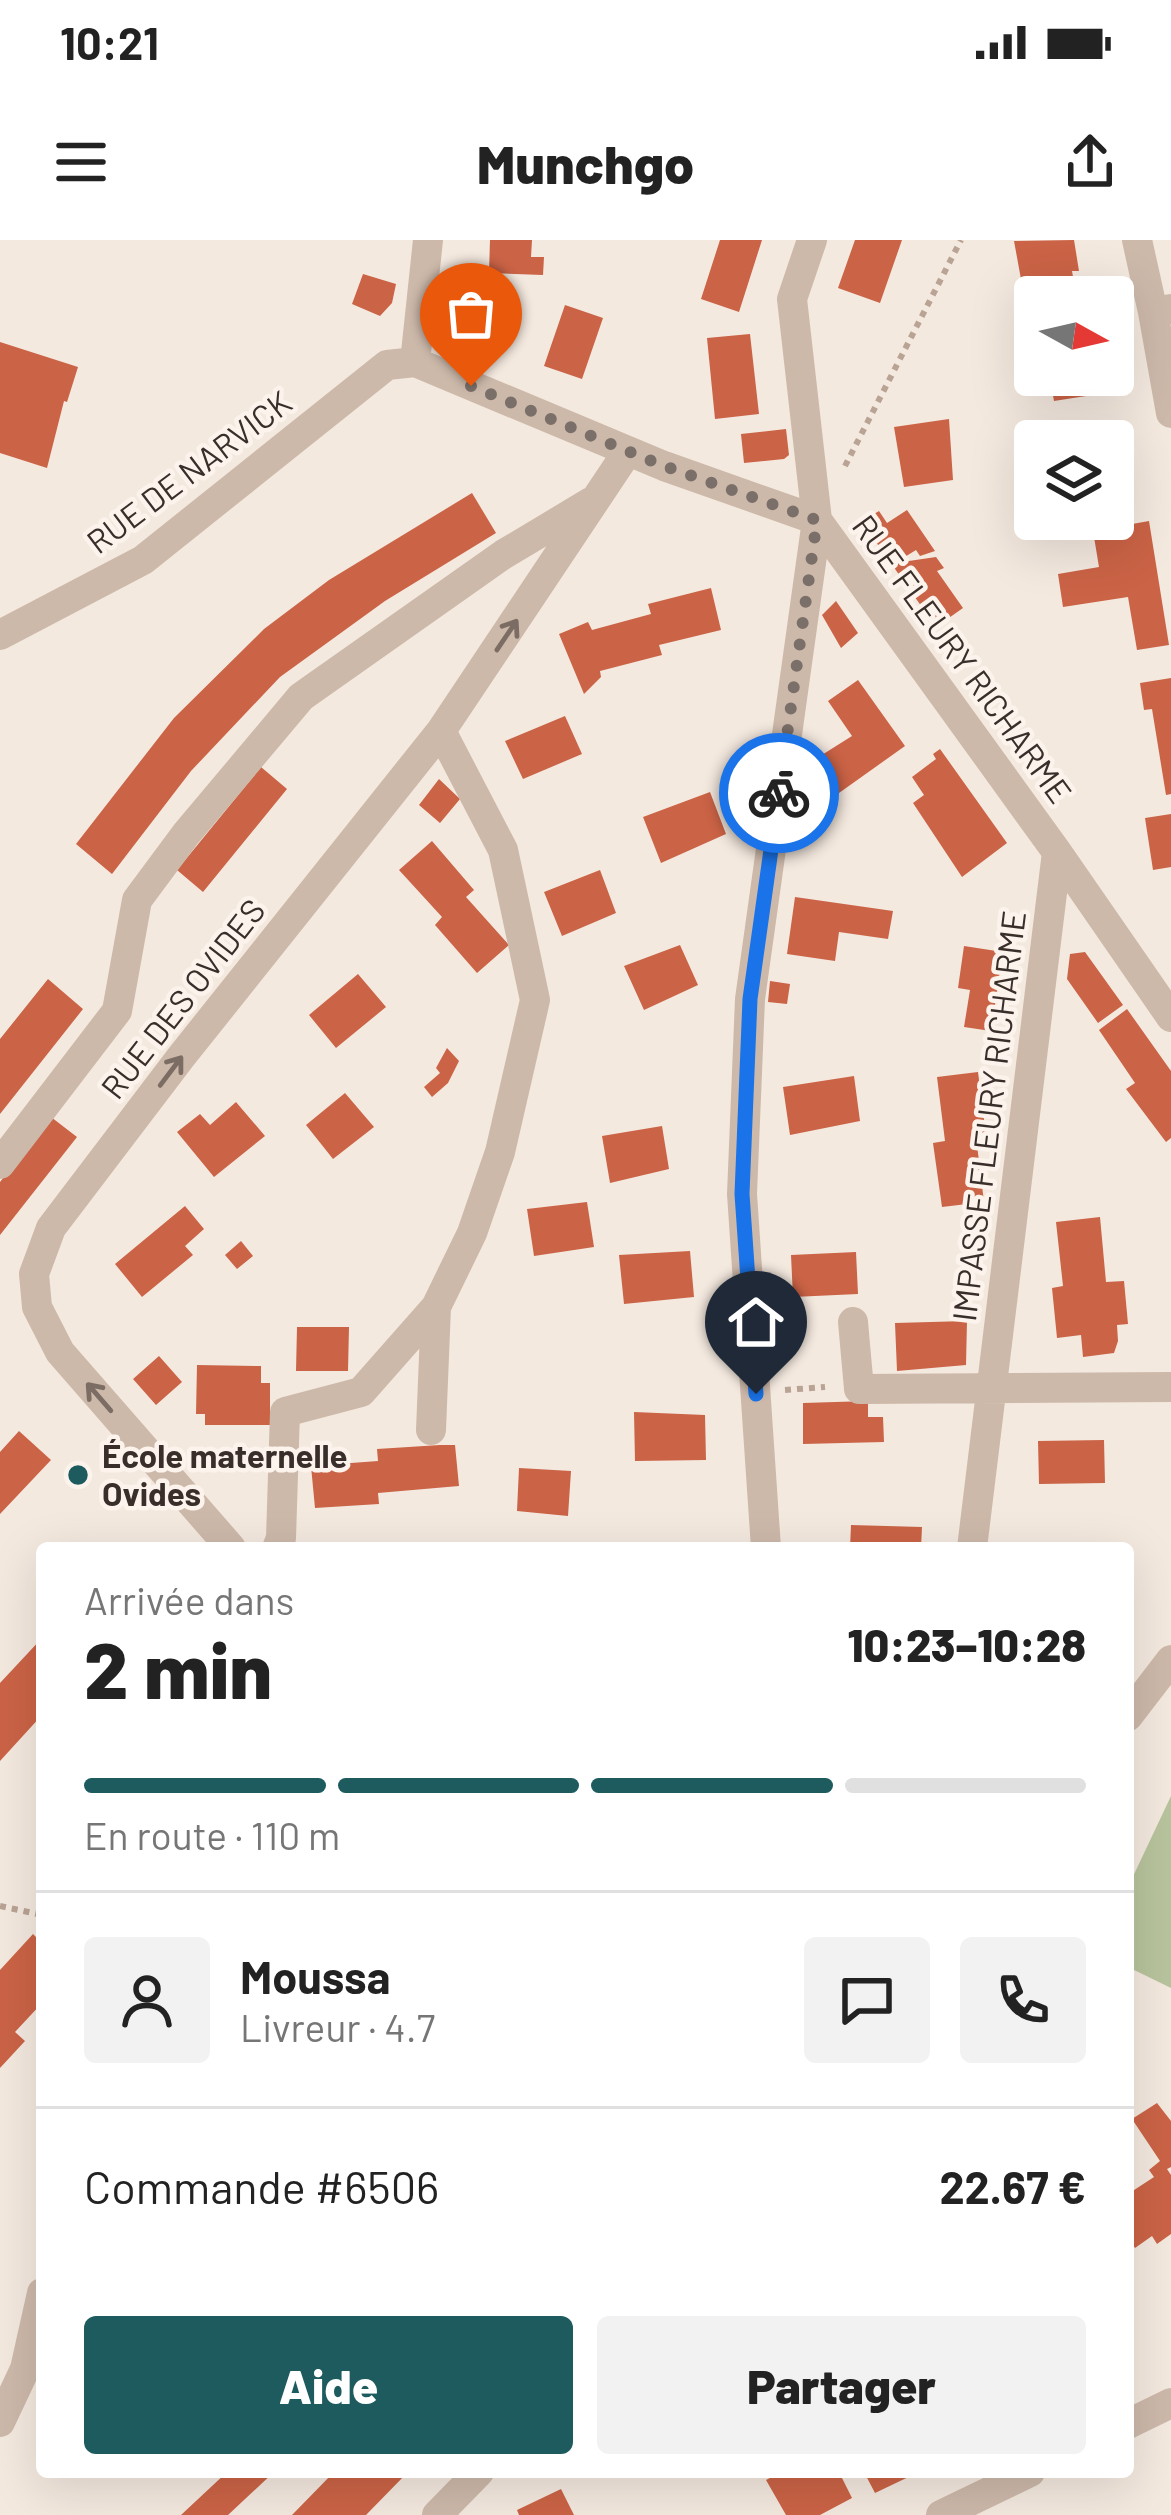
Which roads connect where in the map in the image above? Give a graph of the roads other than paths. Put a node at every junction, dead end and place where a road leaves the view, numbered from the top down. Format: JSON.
{"nodes":[{"id":1,"x":428,"y":240,"type":"edge"},
{"id":2,"x":812,"y":240,"type":"edge"},
{"id":3,"x":1137,"y":240,"type":"edge"},
{"id":4,"x":1162,"y":311,"type":"edge"},
{"id":5,"x":415,"y":362,"type":"junction"},
{"id":6,"x":1171,"y":412,"type":"edge"},
{"id":7,"x":628,"y":451,"type":"junction"},
{"id":8,"x":601,"y":496,"type":"junction"},
{"id":9,"x":817,"y":520,"type":"junction"},
{"id":10,"x":0,"y":635,"type":"edge"},
{"id":11,"x":441,"y":731,"type":"junction"},
{"id":12,"x":1058,"y":852,"type":"junction"},
{"id":13,"x":1171,"y":1017,"type":"edge"},
{"id":14,"x":0,"y":1164,"type":"edge"},
{"id":15,"x":436,"y":1307,"type":"junction"},
{"id":16,"x":854,"y":1322,"type":"dead end"},
{"id":17,"x":1171,"y":1387,"type":"edge"},
{"id":18,"x":992,"y":1388,"type":"junction"},
{"id":19,"x":431,"y":1430,"type":"dead end"},
{"id":20,"x":227,"y":1542,"type":"edge"},
{"id":21,"x":279,"y":1542,"type":"edge"},
{"id":22,"x":766,"y":1542,"type":"edge"},
{"id":23,"x":973,"y":1542,"type":"edge"},
{"id":24,"x":1167,"y":1674,"type":"edge"},
{"id":25,"x":1134,"y":1710,"type":"edge"},
{"id":26,"x":36,"y":2322,"type":"edge"},
{"id":27,"x":1171,"y":2403,"type":"edge"},
{"id":28,"x":1134,"y":2421,"type":"edge"},
{"id":29,"x":0,"y":2422,"type":"edge"},
{"id":30,"x":472,"y":2478,"type":"edge"},
{"id":31,"x":1018,"y":2478,"type":"edge"},
{"id":32,"x":437,"y":2515,"type":"edge"},
{"id":33,"x":941,"y":2515,"type":"edge"}],
"edges":[{"from":1,"to":5,"type":"street"},
{"from":2,"to":9,"type":"street"},
{"from":3,"to":4,"type":"street"},
{"from":4,"to":6,"type":"street"},
{"from":5,"to":7,"type":"street","name":"RUE FLEURY RICHARME"},
{"from":5,"to":10,"type":"street","name":"RUE DE NARVICK"},
{"from":7,"to":8,"type":"street","name":"RUE DES OVIDES"},
{"from":7,"to":9,"type":"street","name":"RUE FLEURY RICHARME"},
{"from":11,"to":8,"type":"street","name":"RUE DES OVIDES","one_way":true},
{"from":8,"to":14,"type":"street","name":"RUE DES OVIDES"},
{"from":9,"to":12,"type":"street","name":"RUE FLEURY RICHARME"},
{"from":9,"to":22,"type":"street"},
{"from":11,"to":15,"type":"street"},
{"from":20,"to":11,"type":"street","name":"RUE DES OVIDES","one_way":true},
{"from":12,"to":13,"type":"street","name":"RUE FLEURY RICHARME"},
{"from":12,"to":18,"type":"street","name":"IMPASSE FLEURY RICHARME"},
{"from":15,"to":19,"type":"street"},
{"from":15,"to":21,"type":"street"},
{"from":16,"to":18,"type":"street"},
{"from":17,"to":18,"type":"street"},
{"from":18,"to":23,"type":"street","name":"IMPASSE FLEURY RICHARME"},
{"from":24,"to":25,"type":"street"},
{"from":26,"to":29,"type":"street"},
{"from":27,"to":28,"type":"street"},
{"from":30,"to":32,"type":"street"},
{"from":31,"to":33,"type":"street"}]}
